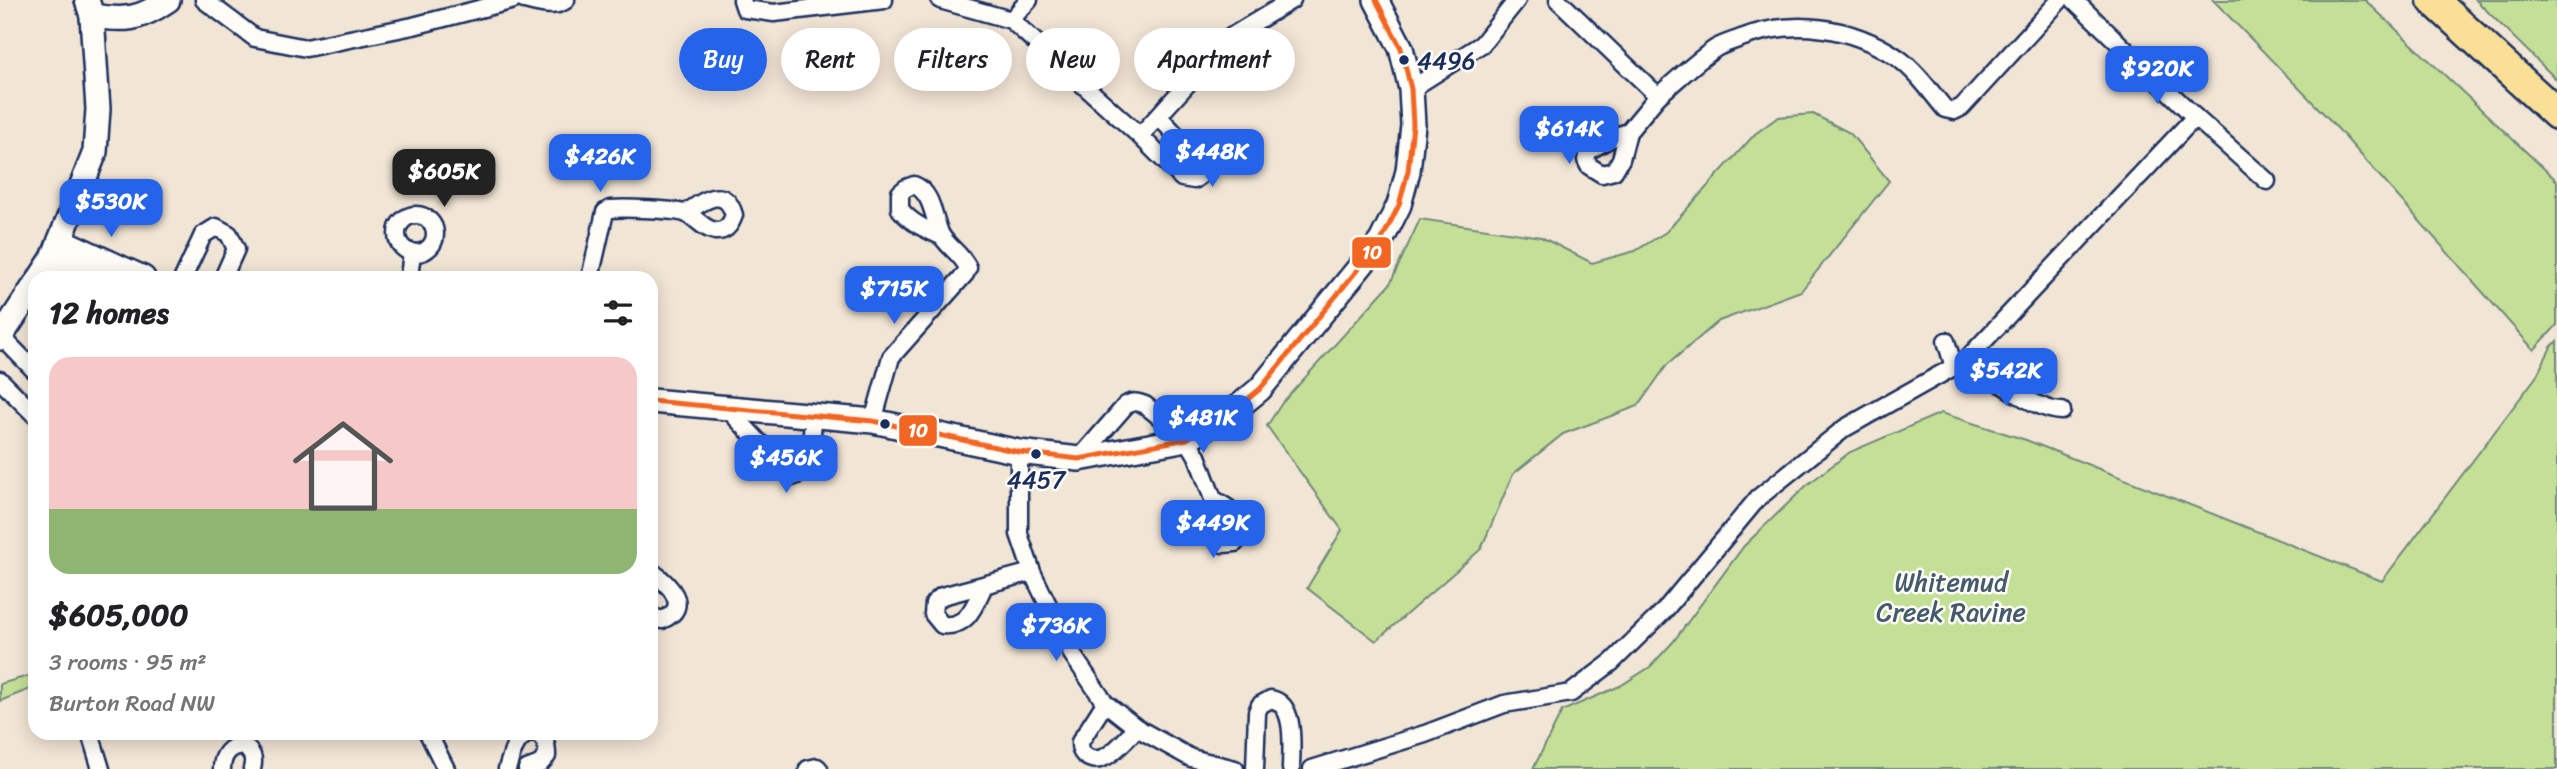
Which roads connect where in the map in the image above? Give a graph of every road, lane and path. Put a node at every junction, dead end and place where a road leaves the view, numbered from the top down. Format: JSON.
{"nodes":[{"id":1,"x":116,"y":0,"type":"edge"},
{"id":2,"x":168,"y":0,"type":"edge"},
{"id":3,"x":204,"y":0,"type":"edge"},
{"id":4,"x":514,"y":0,"type":"edge"},
{"id":5,"x":524,"y":0,"type":"edge"},
{"id":6,"x":566,"y":0,"type":"edge"},
{"id":7,"x":742,"y":0,"type":"edge"},
{"id":8,"x":884,"y":0,"type":"edge"},
{"id":9,"x":940,"y":0,"type":"edge"},
{"id":10,"x":1029,"y":0,"type":"edge"},
{"id":11,"x":1292,"y":0,"type":"edge"},
{"id":12,"x":1376,"y":0,"type":"edge"},
{"id":13,"x":1517,"y":0,"type":"edge"},
{"id":14,"x":1558,"y":0,"type":"edge"},
{"id":15,"x":2060,"y":0,"type":"edge"},
{"id":16,"x":2074,"y":0,"type":"edge"},
{"id":17,"x":2433,"y":0,"type":"edge"},
{"id":18,"x":2460,"y":0,"type":"edge"},
{"id":19,"x":92,"y":5,"type":"edge"},
{"id":20,"x":1011,"y":20,"type":"junction"},
{"id":21,"x":1411,"y":89,"type":"junction"},
{"id":22,"x":2557,"y":93,"type":"edge"},
{"id":23,"x":1658,"y":96,"type":"junction"},
{"id":24,"x":2557,"y":114,"type":"edge"},
{"id":25,"x":1159,"y":117,"type":"junction"},
{"id":26,"x":2196,"y":117,"type":"junction"},
{"id":27,"x":1628,"y":132,"type":"dead end"},
{"id":28,"x":1140,"y":136,"type":"junction"},
{"id":29,"x":2267,"y":181,"type":"dead end"},
{"id":30,"x":686,"y":213,"type":"dead end"},
{"id":31,"x":942,"y":236,"type":"dead end"},
{"id":32,"x":56,"y":249,"type":"junction"},
{"id":33,"x":412,"y":252,"type":"dead end"},
{"id":34,"x":44,"y":271,"type":"edge"},
{"id":35,"x":88,"y":271,"type":"edge"},
{"id":36,"x":122,"y":271,"type":"edge"},
{"id":37,"x":186,"y":271,"type":"edge"},
{"id":38,"x":226,"y":271,"type":"edge"},
{"id":39,"x":410,"y":271,"type":"edge"},
{"id":40,"x":592,"y":271,"type":"edge"},
{"id":41,"x":28,"y":296,"type":"edge"},
{"id":42,"x":1,"y":337,"type":"edge"},
{"id":43,"x":1946,"y":341,"type":"dead end"},
{"id":44,"x":1960,"y":363,"type":"junction"},
{"id":45,"x":28,"y":364,"type":"edge"},
{"id":46,"x":0,"y":380,"type":"edge"},
{"id":47,"x":658,"y":401,"type":"edge"},
{"id":48,"x":725,"y":406,"type":"junction"},
{"id":49,"x":28,"y":408,"type":"edge"},
{"id":50,"x":2062,"y":411,"type":"dead end"},
{"id":51,"x":814,"y":414,"type":"junction"},
{"id":52,"x":873,"y":421,"type":"junction"},
{"id":53,"x":1187,"y":439,"type":"junction"},
{"id":54,"x":1018,"y":452,"type":"junction"},
{"id":55,"x":1079,"y":459,"type":"junction"},
{"id":56,"x":1213,"y":499,"type":"dead end"},
{"id":57,"x":1032,"y":572,"type":"junction"},
{"id":58,"x":658,"y":577,"type":"edge"},
{"id":59,"x":984,"y":586,"type":"dead end"},
{"id":60,"x":658,"y":619,"type":"edge"},
{"id":61,"x":1105,"y":703,"type":"junction"},
{"id":62,"x":1137,"y":728,"type":"junction"},
{"id":63,"x":92,"y":740,"type":"edge"},
{"id":64,"x":432,"y":740,"type":"edge"},
{"id":65,"x":518,"y":740,"type":"edge"},
{"id":66,"x":544,"y":740,"type":"edge"},
{"id":67,"x":101,"y":769,"type":"edge"},
{"id":68,"x":222,"y":769,"type":"edge"},
{"id":69,"x":252,"y":769,"type":"edge"},
{"id":70,"x":446,"y":769,"type":"edge"},
{"id":71,"x":507,"y":769,"type":"edge"},
{"id":72,"x":527,"y":769,"type":"edge"},
{"id":73,"x":808,"y":769,"type":"edge"},
{"id":74,"x":820,"y":769,"type":"edge"},
{"id":75,"x":1235,"y":769,"type":"edge"},
{"id":76,"x":1255,"y":769,"type":"edge"},
{"id":77,"x":1292,"y":769,"type":"edge"},
{"id":78,"x":1312,"y":769,"type":"edge"}],
"edges":[{"from":1,"to":19,"type":"street"},
{"from":2,"to":19,"type":"street"},
{"from":3,"to":4,"type":"street"},
{"from":5,"to":6,"type":"street"},
{"from":7,"to":8,"type":"street"},
{"from":9,"to":20,"type":"street"},
{"from":10,"to":20,"type":"street"},
{"from":11,"to":25,"type":"street"},
{"from":12,"to":21,"type":"street"},
{"from":13,"to":21,"type":"street"},
{"from":14,"to":23,"type":"street"},
{"from":15,"to":23,"type":"street"},
{"from":16,"to":26,"type":"street"},
{"from":17,"to":24,"type":"highway"},
{"from":18,"to":22,"type":"highway"},
{"from":19,"to":32,"type":"street"},
{"from":20,"to":28,"type":"street"},
{"from":21,"to":53,"type":"street"},
{"from":23,"to":27,"type":"street"},
{"from":25,"to":28,"type":"street"},
{"from":25,"to":28,"type":"street"},
{"from":26,"to":29,"type":"street"},
{"from":26,"to":44,"type":"street"},
{"from":30,"to":40,"type":"street"},
{"from":31,"to":52,"type":"street"},
{"from":32,"to":34,"type":"street"},
{"from":32,"to":35,"type":"street"},
{"from":32,"to":36,"type":"street"},
{"from":33,"to":39,"type":"street"},
{"from":37,"to":38,"type":"street"},
{"from":41,"to":42,"type":"street"},
{"from":42,"to":45,"type":"street"},
{"from":43,"to":44,"type":"street"},
{"from":44,"to":50,"type":"street"},
{"from":44,"to":78,"type":"street"},
{"from":46,"to":49,"type":"street"},
{"from":47,"to":48,"type":"street"},
{"from":48,"to":51,"type":"street"},
{"from":48,"to":51,"type":"street"},
{"from":51,"to":52,"type":"street"},
{"from":52,"to":54,"type":"street"},
{"from":53,"to":55,"type":"street"},
{"from":53,"to":55,"type":"street"},
{"from":53,"to":56,"type":"street"},
{"from":54,"to":55,"type":"street"},
{"from":54,"to":57,"type":"street"},
{"from":57,"to":59,"type":"street"},
{"from":57,"to":61,"type":"street"},
{"from":58,"to":60,"type":"street"},
{"from":61,"to":62,"type":"street"},
{"from":61,"to":62,"type":"street"},
{"from":62,"to":75,"type":"street"},
{"from":63,"to":67,"type":"street"},
{"from":64,"to":70,"type":"street"},
{"from":65,"to":71,"type":"street"},
{"from":66,"to":72,"type":"street"},
{"from":68,"to":69,"type":"street"},
{"from":73,"to":74,"type":"street"},
{"from":76,"to":77,"type":"street"}]}
